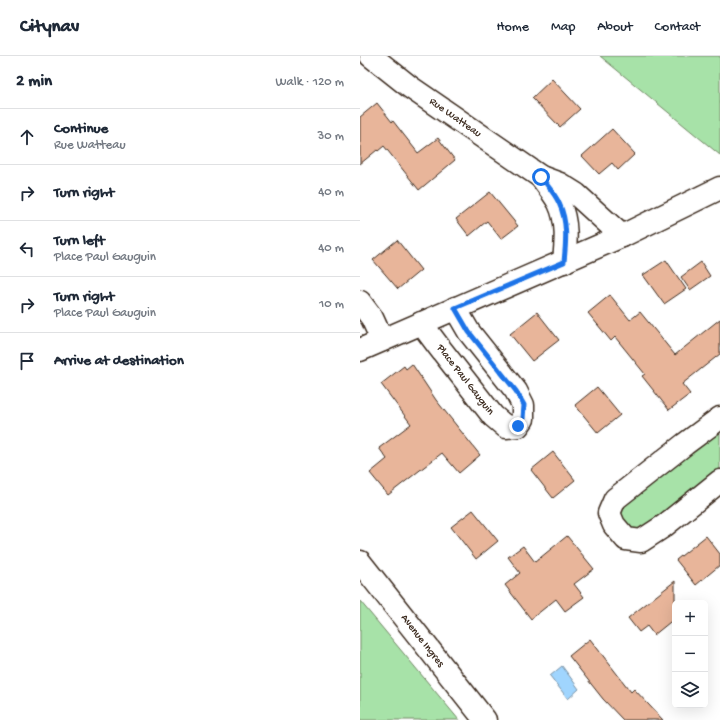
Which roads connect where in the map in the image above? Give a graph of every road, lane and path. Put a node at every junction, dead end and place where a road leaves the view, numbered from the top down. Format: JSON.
{"nodes":[{"id":1,"x":371,"y":56,"type":"edge"},
{"id":2,"x":541,"y":177,"type":"junction"},
{"id":3,"x":720,"y":188,"type":"edge"},
{"id":4,"x":622,"y":236,"type":"junction"},
{"id":5,"x":564,"y":262,"type":"junction"},
{"id":6,"x":360,"y":302,"type":"edge"},
{"id":7,"x":455,"y":308,"type":"junction"},
{"id":8,"x":422,"y":323,"type":"junction"},
{"id":9,"x":382,"y":340,"type":"junction"},
{"id":10,"x":360,"y":350,"type":"edge"},
{"id":11,"x":720,"y":418,"type":"edge"},
{"id":12,"x":720,"y":481,"type":"edge"},
{"id":13,"x":360,"y":562,"type":"edge"},
{"id":14,"x":485,"y":720,"type":"edge"}],
"edges":[{"from":1,"to":2,"type":"street","name":"Rue Watteau"},
{"from":2,"to":4,"type":"street","name":"Rue Watteau"},
{"from":2,"to":5,"type":"street","name":"Rue Watteau"},
{"from":3,"to":4,"type":"street"},
{"from":4,"to":5,"type":"street"},
{"from":5,"to":7,"type":"street"},
{"from":6,"to":9,"type":"street"},
{"from":7,"to":8,"type":"street"},
{"from":7,"to":8,"type":"street","name":"Place Paul Gauguin"},
{"from":8,"to":9,"type":"street"},
{"from":9,"to":10,"type":"street"},
{"from":11,"to":12,"type":"street"},
{"from":13,"to":14,"type":"street","name":"Avenue Ingres"}]}
